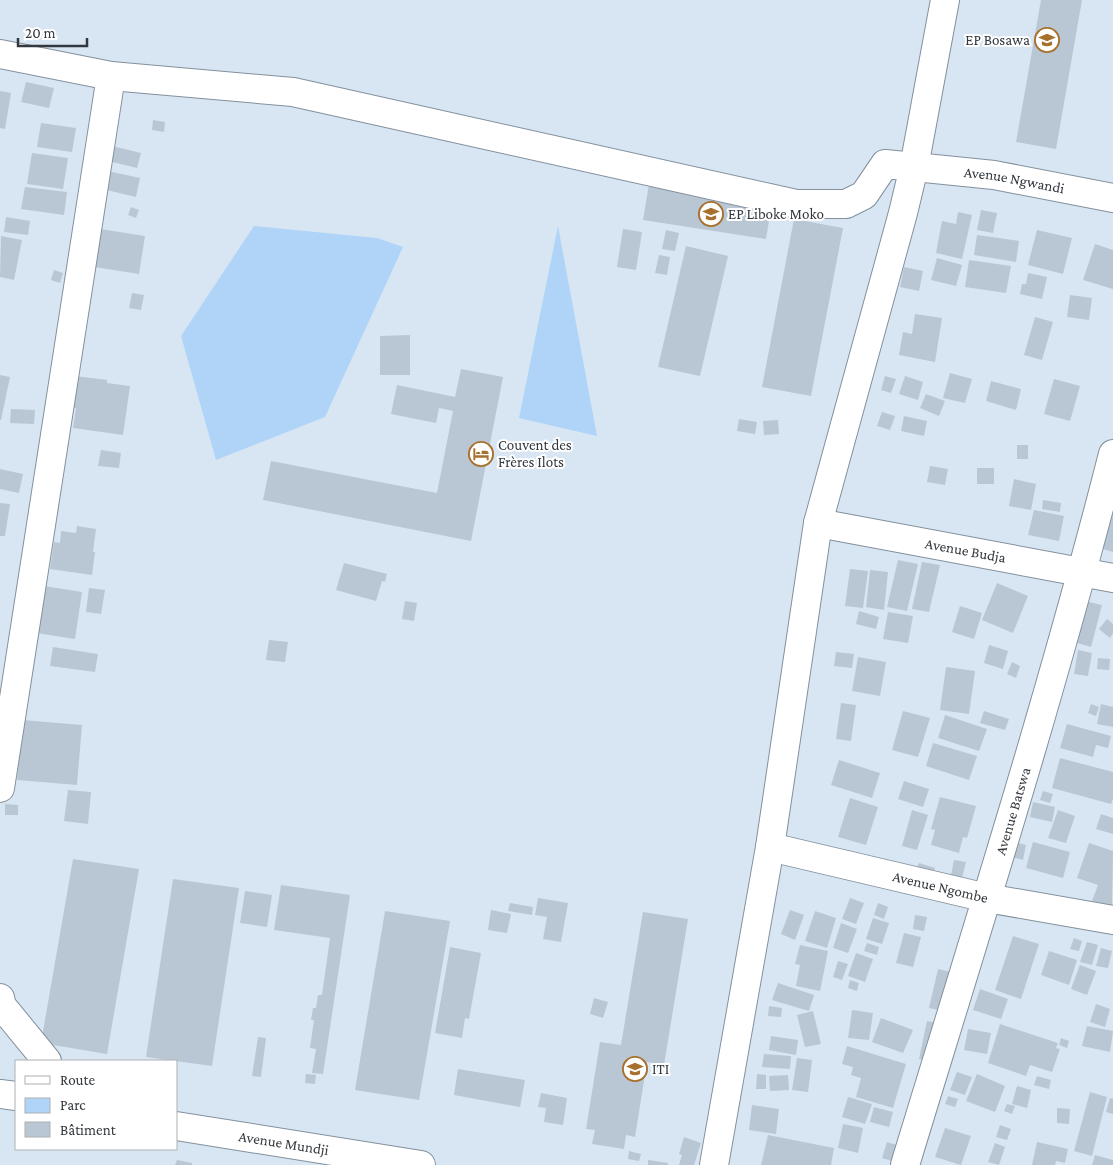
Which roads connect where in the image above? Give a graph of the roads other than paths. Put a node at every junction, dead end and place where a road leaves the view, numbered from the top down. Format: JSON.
{"nodes":[{"id":1,"x":945,"y":0,"type":"edge"},
{"id":2,"x":0,"y":54,"type":"edge"},
{"id":3,"x":111,"y":76,"type":"junction"},
{"id":4,"x":914,"y":166,"type":"junction"},
{"id":5,"x":1113,"y":198,"type":"edge"},
{"id":6,"x":1113,"y":454,"type":"edge"},
{"id":7,"x":818,"y":523,"type":"junction"},
{"id":8,"x":1083,"y":573,"type":"junction"},
{"id":9,"x":1113,"y":578,"type":"edge"},
{"id":10,"x":0,"y":788,"type":"edge"},
{"id":11,"x":770,"y":847,"type":"junction"},
{"id":12,"x":987,"y":898,"type":"junction"},
{"id":13,"x":1113,"y":920,"type":"edge"},
{"id":14,"x":1,"y":1003,"type":"edge"},
{"id":15,"x":46,"y":1060,"type":"edge"},
{"id":16,"x":0,"y":1094,"type":"edge"},
{"id":17,"x":15,"y":1096,"type":"edge"},
{"id":18,"x":178,"y":1126,"type":"edge"},
{"id":19,"x":421,"y":1165,"type":"edge"},
{"id":20,"x":714,"y":1165,"type":"edge"},
{"id":21,"x":905,"y":1165,"type":"edge"}],
"edges":[{"from":1,"to":4,"type":"street"},
{"from":2,"to":3,"type":"street"},
{"from":3,"to":4,"type":"street","name":"Avenue Ngwandi"},
{"from":3,"to":10,"type":"street"},
{"from":4,"to":5,"type":"street","name":"Avenue Ngwandi"},
{"from":4,"to":7,"type":"street"},
{"from":6,"to":8,"type":"street","name":"Avenue Batswa"},
{"from":7,"to":8,"type":"street","name":"Avenue Budja"},
{"from":7,"to":11,"type":"street"},
{"from":8,"to":9,"type":"street","name":"Avenue Budja"},
{"from":8,"to":12,"type":"street","name":"Avenue Batswa"},
{"from":11,"to":12,"type":"street","name":"Avenue Ngombe"},
{"from":11,"to":20,"type":"street"},
{"from":12,"to":13,"type":"street","name":"Avenue Ngombe"},
{"from":12,"to":21,"type":"street","name":"Avenue Batswa"},
{"from":14,"to":15,"type":"street"},
{"from":16,"to":17,"type":"street"},
{"from":18,"to":19,"type":"street","name":"Avenue Mundji"}]}
